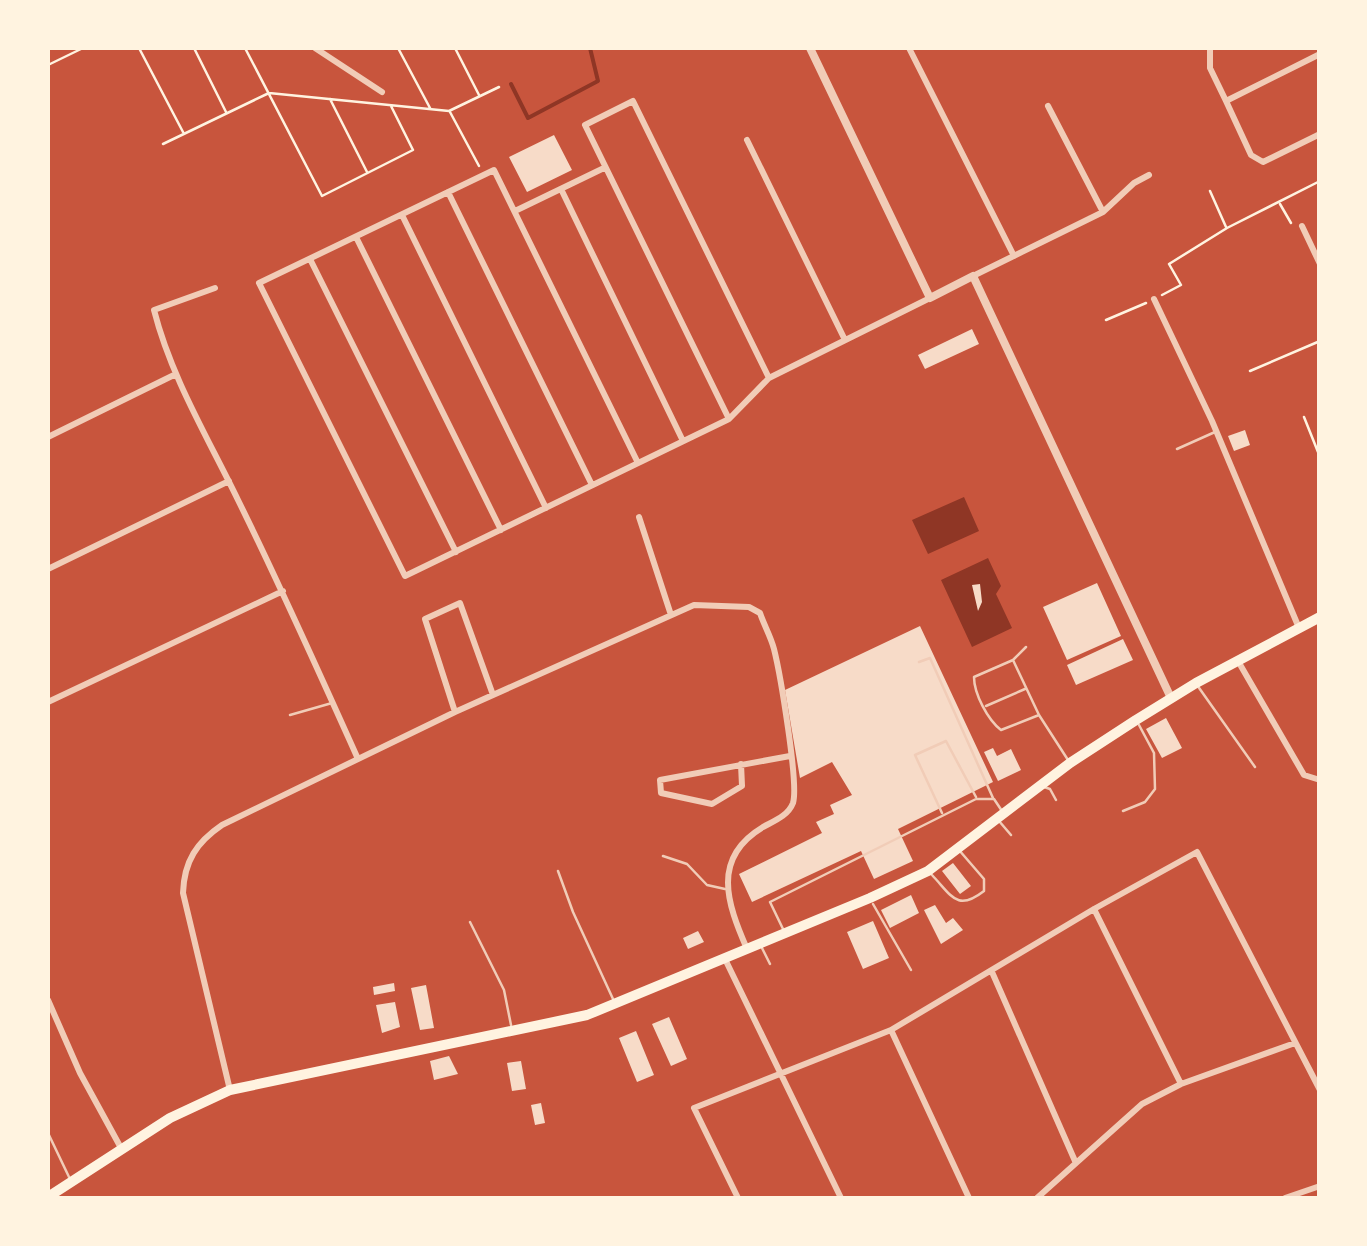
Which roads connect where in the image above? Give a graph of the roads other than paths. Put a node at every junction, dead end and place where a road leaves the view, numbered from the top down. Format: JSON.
{"nodes":[{"id":1,"x":315,"y":48,"type":"edge"},
{"id":2,"x":810,"y":48,"type":"edge"},
{"id":3,"x":909,"y":48,"type":"edge"},
{"id":4,"x":1210,"y":48,"type":"edge"},
{"id":5,"x":1320,"y":54,"type":"edge"},
{"id":6,"x":382,"y":92,"type":"dead end"},
{"id":7,"x":1226,"y":101,"type":"junction"},
{"id":8,"x":1048,"y":106,"type":"dead end"},
{"id":9,"x":1320,"y":134,"type":"edge"},
{"id":10,"x":748,"y":140,"type":"dead end"},
{"id":11,"x":604,"y":168,"type":"junction"},
{"id":12,"x":1148,"y":175,"type":"dead end"},
{"id":13,"x":561,"y":189,"type":"junction"},
{"id":14,"x":448,"y":192,"type":"junction"},
{"id":15,"x":515,"y":212,"type":"junction"},
{"id":16,"x":1102,"y":212,"type":"junction"},
{"id":17,"x":402,"y":214,"type":"junction"},
{"id":18,"x":1302,"y":226,"type":"road end"},
{"id":19,"x":356,"y":237,"type":"junction"},
{"id":20,"x":1014,"y":256,"type":"junction"},
{"id":21,"x":310,"y":259,"type":"junction"},
{"id":22,"x":1320,"y":264,"type":"edge"},
{"id":23,"x":973,"y":276,"type":"junction"},
{"id":24,"x":215,"y":288,"type":"dead end"},
{"id":25,"x":930,"y":298,"type":"junction"},
{"id":26,"x":1154,"y":300,"type":"road end"},
{"id":27,"x":844,"y":340,"type":"junction"},
{"id":28,"x":176,"y":374,"type":"junction"},
{"id":29,"x":770,"y":378,"type":"junction"},
{"id":30,"x":729,"y":419,"type":"junction"},
{"id":31,"x":1216,"y":431,"type":"junction"},
{"id":32,"x":48,"y":437,"type":"edge"},
{"id":33,"x":683,"y":441,"type":"junction"},
{"id":34,"x":1177,"y":448,"type":"dead end"},
{"id":35,"x":638,"y":463,"type":"junction"},
{"id":36,"x":229,"y":481,"type":"junction"},
{"id":37,"x":592,"y":486,"type":"junction"},
{"id":38,"x":546,"y":508,"type":"junction"},
{"id":39,"x":638,"y":517,"type":"dead end"},
{"id":40,"x":501,"y":530,"type":"junction"},
{"id":41,"x":456,"y":552,"type":"junction"},
{"id":42,"x":48,"y":569,"type":"edge"},
{"id":43,"x":283,"y":591,"type":"junction"},
{"id":44,"x":672,"y":615,"type":"junction"},
{"id":45,"x":1320,"y":618,"type":"edge"},
{"id":46,"x":1299,"y":628,"type":"junction"},
{"id":47,"x":1026,"y":646,"type":"dead end"},
{"id":48,"x":1013,"y":660,"type":"junction"},
{"id":49,"x":1238,"y":661,"type":"junction"},
{"id":50,"x":919,"y":662,"type":"dead end"},
{"id":51,"x":1196,"y":684,"type":"junction"},
{"id":52,"x":1026,"y":688,"type":"junction"},
{"id":53,"x":492,"y":695,"type":"junction"},
{"id":54,"x":1170,"y":698,"type":"junction"},
{"id":55,"x":48,"y":702,"type":"edge"},
{"id":56,"x":333,"y":702,"type":"junction"},
{"id":57,"x":984,"y":707,"type":"junction"},
{"id":58,"x":456,"y":712,"type":"junction"},
{"id":59,"x":290,"y":715,"type":"dead end"},
{"id":60,"x":1039,"y":715,"type":"junction"},
{"id":61,"x":1136,"y":720,"type":"junction"},
{"id":62,"x":790,"y":756,"type":"junction"},
{"id":63,"x":358,"y":758,"type":"junction"},
{"id":64,"x":1070,"y":763,"type":"junction"},
{"id":65,"x":741,"y":764,"type":"junction"},
{"id":66,"x":1254,"y":768,"type":"dead end"},
{"id":67,"x":1320,"y":780,"type":"edge"},
{"id":68,"x":1042,"y":786,"type":"junction"},
{"id":69,"x":976,"y":798,"type":"junction"},
{"id":70,"x":994,"y":799,"type":"junction"},
{"id":71,"x":1056,"y":800,"type":"dead end"},
{"id":72,"x":1123,"y":812,"type":"dead end"},
{"id":73,"x":999,"y":815,"type":"junction"},
{"id":74,"x":944,"y":816,"type":"junction"},
{"id":75,"x":1010,"y":835,"type":"dead end"},
{"id":76,"x":959,"y":849,"type":"junction"},
{"id":77,"x":663,"y":856,"type":"dead end"},
{"id":78,"x":928,"y":870,"type":"junction"},
{"id":79,"x":558,"y":871,"type":"dead end"},
{"id":80,"x":726,"y":890,"type":"junction"},
{"id":81,"x":870,"y":898,"type":"junction"},
{"id":82,"x":1094,"y":909,"type":"junction"},
{"id":83,"x":470,"y":922,"type":"dead end"},
{"id":84,"x":785,"y":934,"type":"junction"},
{"id":85,"x":760,"y":944,"type":"junction"},
{"id":86,"x":747,"y":950,"type":"junction"},
{"id":87,"x":726,"y":960,"type":"junction"},
{"id":88,"x":770,"y":964,"type":"dead end"},
{"id":89,"x":910,"y":970,"type":"dead end"},
{"id":90,"x":992,"y":972,"type":"junction"},
{"id":91,"x":754,"y":992,"type":"dead end"},
{"id":92,"x":744,"y":997,"type":"junction"},
{"id":93,"x":48,"y":1000,"type":"edge"},
{"id":94,"x":616,"y":1005,"type":"junction"},
{"id":95,"x":892,"y":1030,"type":"junction"},
{"id":96,"x":512,"y":1031,"type":"junction"},
{"id":97,"x":1296,"y":1043,"type":"junction"},
{"id":98,"x":780,"y":1074,"type":"junction"},
{"id":99,"x":1181,"y":1084,"type":"junction"},
{"id":100,"x":230,"y":1090,"type":"junction"},
{"id":101,"x":1320,"y":1090,"type":"edge"},
{"id":102,"x":48,"y":1134,"type":"edge"},
{"id":103,"x":121,"y":1148,"type":"junction"},
{"id":104,"x":1076,"y":1161,"type":"junction"},
{"id":105,"x":70,"y":1180,"type":"junction"},
{"id":106,"x":1320,"y":1186,"type":"edge"},
{"id":107,"x":48,"y":1197,"type":"edge"},
{"id":108,"x":738,"y":1198,"type":"edge"},
{"id":109,"x":841,"y":1198,"type":"edge"},
{"id":110,"x":969,"y":1198,"type":"edge"},
{"id":111,"x":1037,"y":1198,"type":"edge"},
{"id":112,"x":1285,"y":1198,"type":"edge"}],
"edges":[{"from":1,"to":6,"type":"street"},
{"from":2,"to":25,"type":"street"},
{"from":3,"to":20,"type":"street"},
{"from":4,"to":7,"type":"street"},
{"from":5,"to":7,"type":"street"},
{"from":7,"to":9,"type":"street"},
{"from":8,"to":16,"type":"street"},
{"from":10,"to":27,"type":"street"},
{"from":11,"to":13,"type":"street"},
{"from":11,"to":29,"type":"street"},
{"from":11,"to":30,"type":"street"},
{"from":12,"to":16,"type":"street"},
{"from":13,"to":15,"type":"street"},
{"from":13,"to":33,"type":"street"},
{"from":14,"to":15,"type":"street"},
{"from":14,"to":17,"type":"street"},
{"from":14,"to":37,"type":"street"},
{"from":15,"to":35,"type":"street"},
{"from":16,"to":20,"type":"street"},
{"from":17,"to":19,"type":"street"},
{"from":17,"to":38,"type":"street"},
{"from":18,"to":22,"type":"street"},
{"from":19,"to":21,"type":"street"},
{"from":19,"to":40,"type":"street"},
{"from":20,"to":23,"type":"street"},
{"from":21,"to":41,"type":"street"},
{"from":21,"to":41,"type":"street"},
{"from":23,"to":25,"type":"street"},
{"from":23,"to":54,"type":"street"},
{"from":24,"to":28,"type":"street"},
{"from":25,"to":27,"type":"street"},
{"from":26,"to":31,"type":"street"},
{"from":27,"to":29,"type":"street"},
{"from":28,"to":32,"type":"street"},
{"from":28,"to":36,"type":"street"},
{"from":29,"to":30,"type":"street"},
{"from":30,"to":33,"type":"street"},
{"from":31,"to":34,"type":"lane"},
{"from":31,"to":46,"type":"street"},
{"from":33,"to":35,"type":"street"},
{"from":35,"to":37,"type":"street"},
{"from":36,"to":42,"type":"street"},
{"from":36,"to":43,"type":"street"},
{"from":37,"to":38,"type":"street"},
{"from":38,"to":40,"type":"street"},
{"from":39,"to":44,"type":"street"},
{"from":40,"to":41,"type":"street"},
{"from":43,"to":55,"type":"street"},
{"from":43,"to":56,"type":"street"},
{"from":44,"to":53,"type":"street"},
{"from":44,"to":62,"type":"street"},
{"from":45,"to":46,"type":"main road"},
{"from":46,"to":49,"type":"main road"},
{"from":47,"to":48,"type":"lane"},
{"from":48,"to":52,"type":"lane"},
{"from":48,"to":57,"type":"lane"},
{"from":49,"to":51,"type":"main road"},
{"from":49,"to":67,"type":"street"},
{"from":50,"to":70,"type":"lane"},
{"from":51,"to":54,"type":"main road"},
{"from":51,"to":66,"type":"lane"},
{"from":52,"to":57,"type":"lane"},
{"from":52,"to":60,"type":"lane"},
{"from":53,"to":58,"type":"street"},
{"from":53,"to":58,"type":"street"},
{"from":54,"to":61,"type":"main road"},
{"from":56,"to":59,"type":"lane"},
{"from":56,"to":63,"type":"street"},
{"from":57,"to":60,"type":"lane"},
{"from":58,"to":63,"type":"street"},
{"from":60,"to":64,"type":"lane"},
{"from":61,"to":64,"type":"main road"},
{"from":61,"to":72,"type":"lane"},
{"from":62,"to":65,"type":"street"},
{"from":62,"to":80,"type":"street"},
{"from":63,"to":100,"type":"street"},
{"from":64,"to":68,"type":"main road"},
{"from":65,"to":65,"type":"street"},
{"from":68,"to":71,"type":"lane"},
{"from":68,"to":73,"type":"main road"},
{"from":69,"to":70,"type":"lane"},
{"from":69,"to":74,"type":"lane"},
{"from":69,"to":74,"type":"lane"},
{"from":70,"to":73,"type":"lane"},
{"from":73,"to":75,"type":"lane"},
{"from":73,"to":76,"type":"main road"},
{"from":74,"to":84,"type":"lane"},
{"from":76,"to":78,"type":"main road"},
{"from":76,"to":78,"type":"lane"},
{"from":77,"to":80,"type":"lane"},
{"from":78,"to":81,"type":"main road"},
{"from":79,"to":94,"type":"lane"},
{"from":80,"to":86,"type":"street"},
{"from":81,"to":84,"type":"main road"},
{"from":81,"to":89,"type":"lane"},
{"from":82,"to":90,"type":"street"},
{"from":82,"to":97,"type":"street"},
{"from":82,"to":99,"type":"street"},
{"from":83,"to":96,"type":"lane"},
{"from":84,"to":85,"type":"main road"},
{"from":85,"to":86,"type":"main road"},
{"from":85,"to":88,"type":"lane"},
{"from":86,"to":87,"type":"main road"},
{"from":87,"to":92,"type":"street"},
{"from":87,"to":94,"type":"main road"},
{"from":90,"to":95,"type":"street"},
{"from":90,"to":104,"type":"street"},
{"from":91,"to":92,"type":"lane"},
{"from":92,"to":98,"type":"street"},
{"from":93,"to":103,"type":"street"},
{"from":94,"to":96,"type":"main road"},
{"from":95,"to":98,"type":"street"},
{"from":95,"to":110,"type":"street"},
{"from":96,"to":100,"type":"main road"},
{"from":97,"to":99,"type":"street"},
{"from":97,"to":101,"type":"street"},
{"from":98,"to":108,"type":"street"},
{"from":98,"to":109,"type":"street"},
{"from":99,"to":104,"type":"street"},
{"from":100,"to":103,"type":"main road"},
{"from":102,"to":105,"type":"lane"},
{"from":103,"to":105,"type":"main road"},
{"from":104,"to":111,"type":"street"},
{"from":105,"to":107,"type":"main road"},
{"from":106,"to":112,"type":"street"}]}
